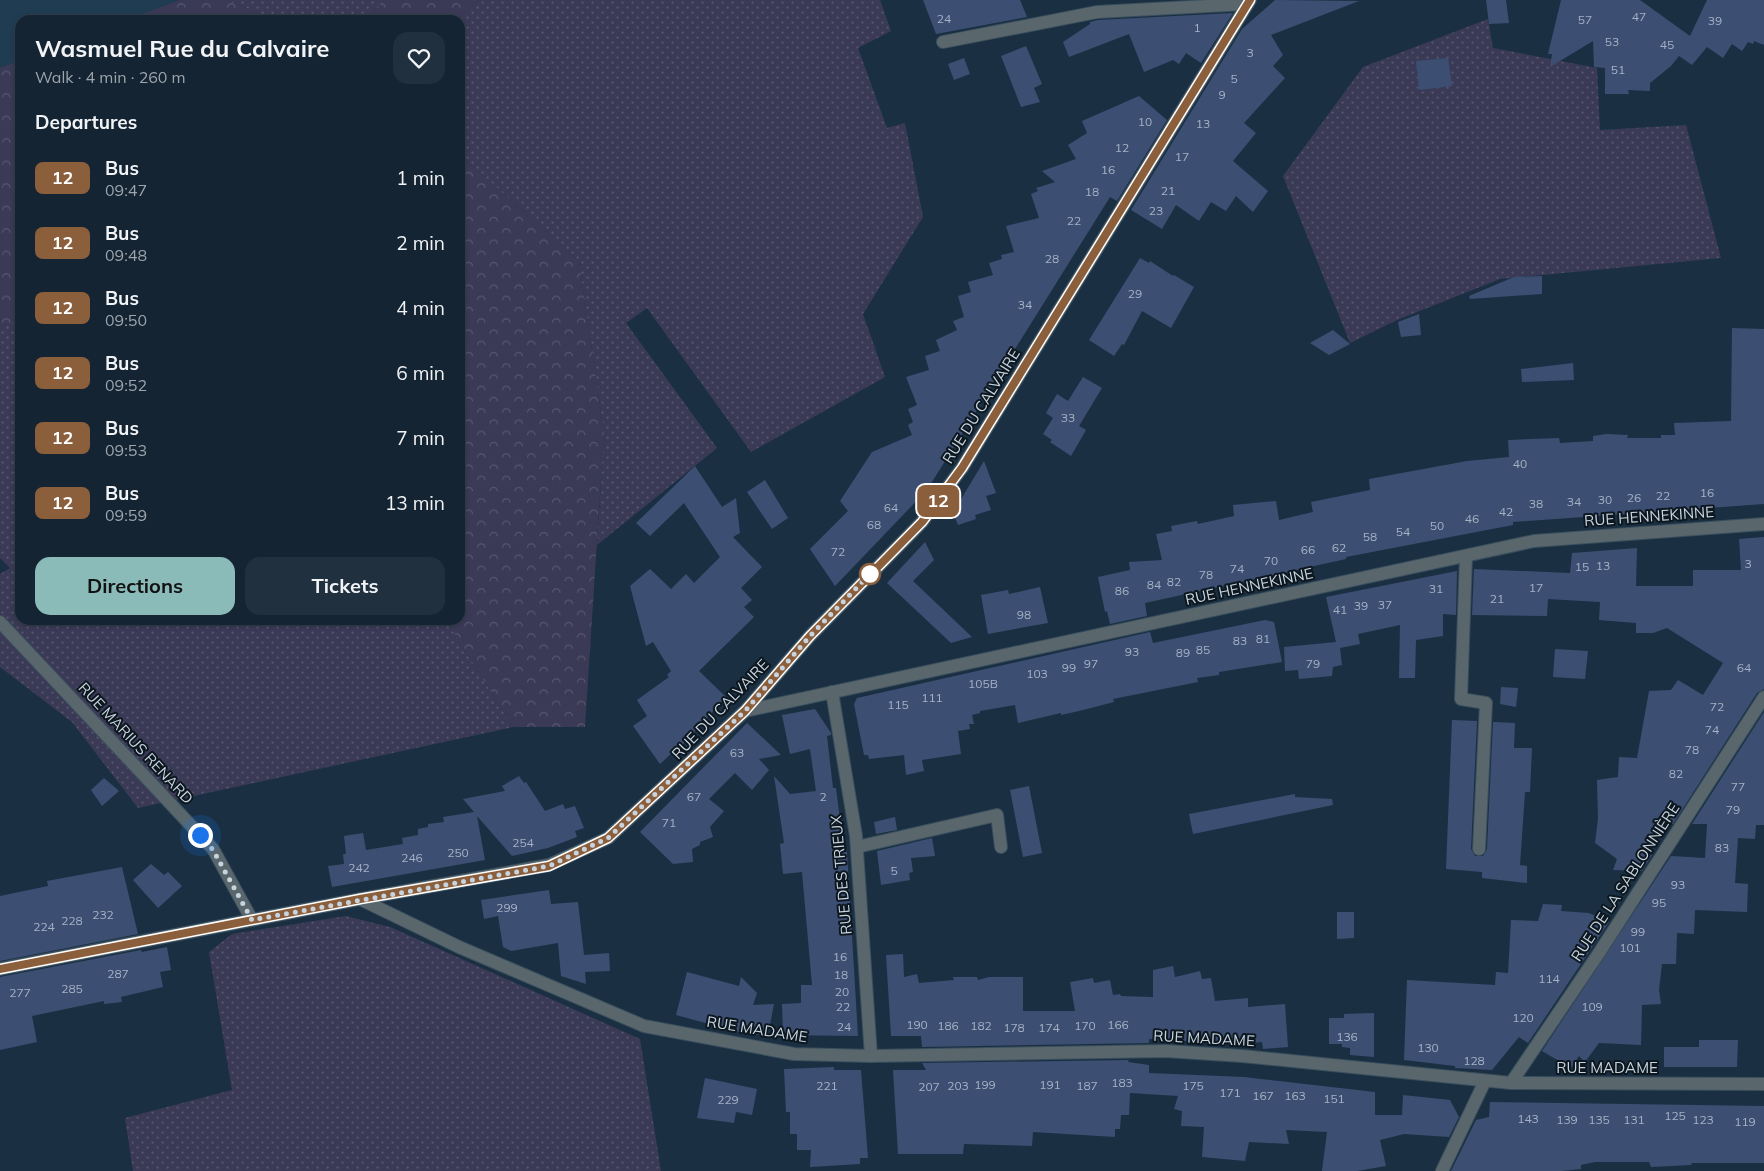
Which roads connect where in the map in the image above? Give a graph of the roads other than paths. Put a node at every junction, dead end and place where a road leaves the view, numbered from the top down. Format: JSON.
{"nodes":[{"id":1,"x":1248,"y":2,"type":"edge"},
{"id":2,"x":943,"y":42,"type":"dead end"},
{"id":3,"x":1764,"y":524,"type":"edge"},
{"id":4,"x":1466,"y":556,"type":"junction"},
{"id":5,"x":0,"y":622,"type":"edge"},
{"id":6,"x":832,"y":692,"type":"junction"},
{"id":7,"x":1764,"y":697,"type":"edge"},
{"id":8,"x":745,"y":711,"type":"junction"},
{"id":9,"x":857,"y":847,"type":"junction"},
{"id":10,"x":1001,"y":847,"type":"dead end"},
{"id":11,"x":1479,"y":849,"type":"dead end"},
{"id":12,"x":360,"y":899,"type":"junction"},
{"id":13,"x":252,"y":920,"type":"junction"},
{"id":14,"x":0,"y":969,"type":"edge"},
{"id":15,"x":871,"y":1056,"type":"junction"},
{"id":16,"x":1485,"y":1081,"type":"junction"},
{"id":17,"x":1511,"y":1083,"type":"junction"},
{"id":18,"x":1764,"y":1084,"type":"edge"},
{"id":19,"x":1442,"y":1171,"type":"edge"}],
"edges":[{"from":1,"to":2,"type":"street"},
{"from":1,"to":8,"type":"street","name":"RUE DU CALVAIRE"},
{"from":3,"to":4,"type":"street","name":"RUE HENNEKINNE"},
{"from":4,"to":6,"type":"street","name":"RUE HENNEKINNE"},
{"from":4,"to":11,"type":"street"},
{"from":5,"to":13,"type":"street","name":"RUE MARIUS RENARD"},
{"from":6,"to":8,"type":"street","name":"RUE HENNEKINNE"},
{"from":6,"to":9,"type":"street","name":"RUE DES TRIEUX"},
{"from":7,"to":17,"type":"street","name":"RUE DE LA SABLONNIÈRE"},
{"from":8,"to":12,"type":"street","name":"RUE DU CALVAIRE"},
{"from":9,"to":10,"type":"street"},
{"from":9,"to":15,"type":"street","name":"RUE DES TRIEUX"},
{"from":12,"to":13,"type":"street"},
{"from":12,"to":15,"type":"street","name":"RUE MADAME"},
{"from":13,"to":14,"type":"street"},
{"from":15,"to":16,"type":"street","name":"RUE MADAME"},
{"from":16,"to":17,"type":"street","name":"RUE MADAME"},
{"from":16,"to":19,"type":"street"},
{"from":17,"to":18,"type":"street","name":"RUE MADAME"}]}
